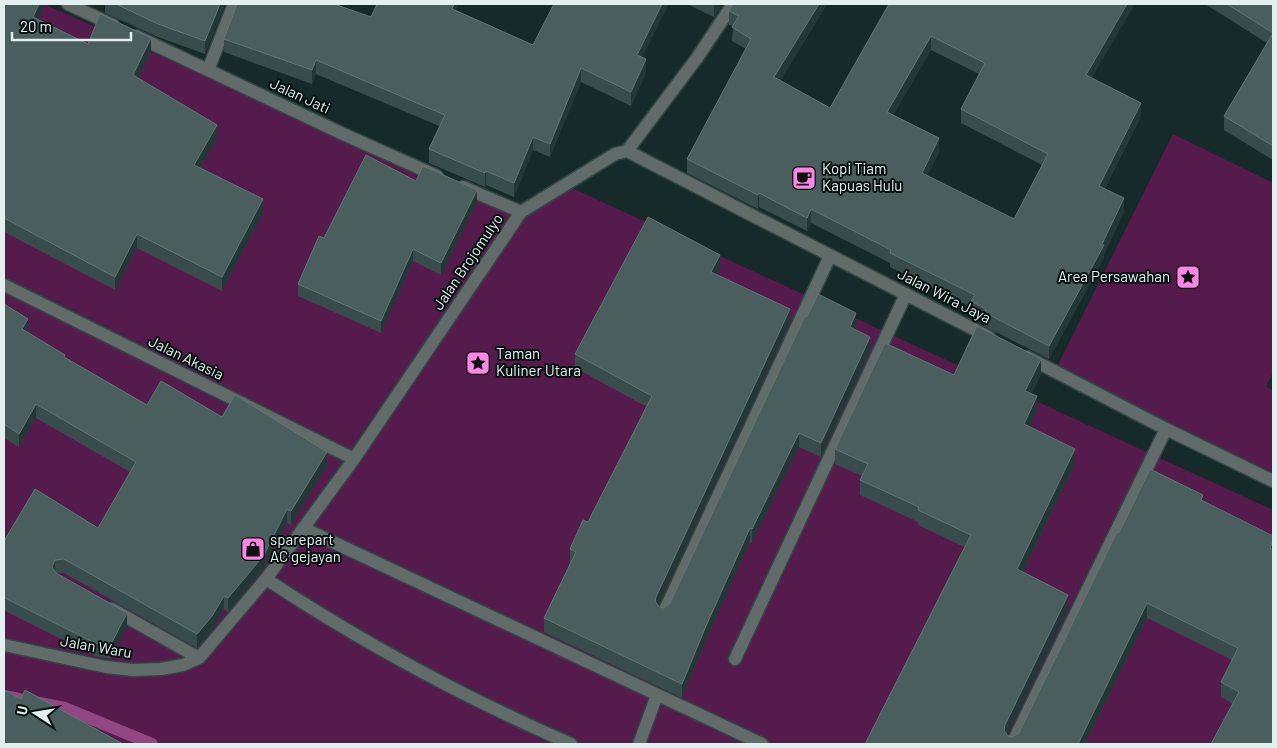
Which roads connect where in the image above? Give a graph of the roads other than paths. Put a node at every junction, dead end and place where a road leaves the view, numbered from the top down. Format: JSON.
{"nodes":[{"id":1,"x":68,"y":4,"type":"edge"},
{"id":2,"x":234,"y":4,"type":"edge"},
{"id":3,"x":733,"y":4,"type":"edge"},
{"id":4,"x":208,"y":70,"type":"junction"},
{"id":5,"x":627,"y":151,"type":"junction"},
{"id":6,"x":521,"y":212,"type":"junction"},
{"id":7,"x":830,"y":256,"type":"junction"},
{"id":8,"x":4,"y":285,"type":"edge"},
{"id":9,"x":906,"y":294,"type":"junction"},
{"id":10,"x":1001,"y":343,"type":"edge"},
{"id":11,"x":1019,"y":352,"type":"edge"},
{"id":12,"x":1166,"y":429,"type":"junction"},
{"id":13,"x":354,"y":459,"type":"junction"},
{"id":14,"x":1273,"y":481,"type":"edge"},
{"id":15,"x":303,"y":528,"type":"junction"},
{"id":16,"x":266,"y":579,"type":"junction"},
{"id":17,"x":104,"y":604,"type":"edge"},
{"id":18,"x":663,"y":614,"type":"edge"},
{"id":19,"x":4,"y":645,"type":"edge"},
{"id":20,"x":199,"y":658,"type":"junction"},
{"id":21,"x":735,"y":659,"type":"dead end"},
{"id":22,"x":657,"y":695,"type":"junction"},
{"id":23,"x":571,"y":744,"type":"edge"},
{"id":24,"x":639,"y":744,"type":"edge"},
{"id":25,"x":762,"y":744,"type":"edge"},
{"id":26,"x":1012,"y":744,"type":"edge"}],
"edges":[{"from":1,"to":4,"type":"street","name":"Jalan Jati"},
{"from":2,"to":4,"type":"street"},
{"from":3,"to":5,"type":"street"},
{"from":4,"to":6,"type":"street","name":"Jalan Jati"},
{"from":5,"to":6,"type":"street","name":"Jalan Brojomulyo"},
{"from":5,"to":7,"type":"street","name":"Jalan Wira Jaya"},
{"from":6,"to":13,"type":"street","name":"Jalan Brojomulyo"},
{"from":7,"to":9,"type":"street","name":"Jalan Wira Jaya"},
{"from":7,"to":18,"type":"street"},
{"from":8,"to":13,"type":"street","name":"Jalan Akasia"},
{"from":9,"to":10,"type":"street","name":"Jalan Wira Jaya"},
{"from":9,"to":21,"type":"street"},
{"from":11,"to":12,"type":"street"},
{"from":12,"to":14,"type":"street"},
{"from":12,"to":26,"type":"street"},
{"from":13,"to":15,"type":"street","name":"Jalan Brojomulyo"},
{"from":15,"to":16,"type":"street","name":"Jalan Brojomulyo"},
{"from":15,"to":22,"type":"street"},
{"from":16,"to":20,"type":"street"},
{"from":16,"to":23,"type":"street"},
{"from":17,"to":20,"type":"street"},
{"from":19,"to":20,"type":"street","name":"Jalan Waru"},
{"from":22,"to":24,"type":"street"},
{"from":22,"to":25,"type":"street"}]}
